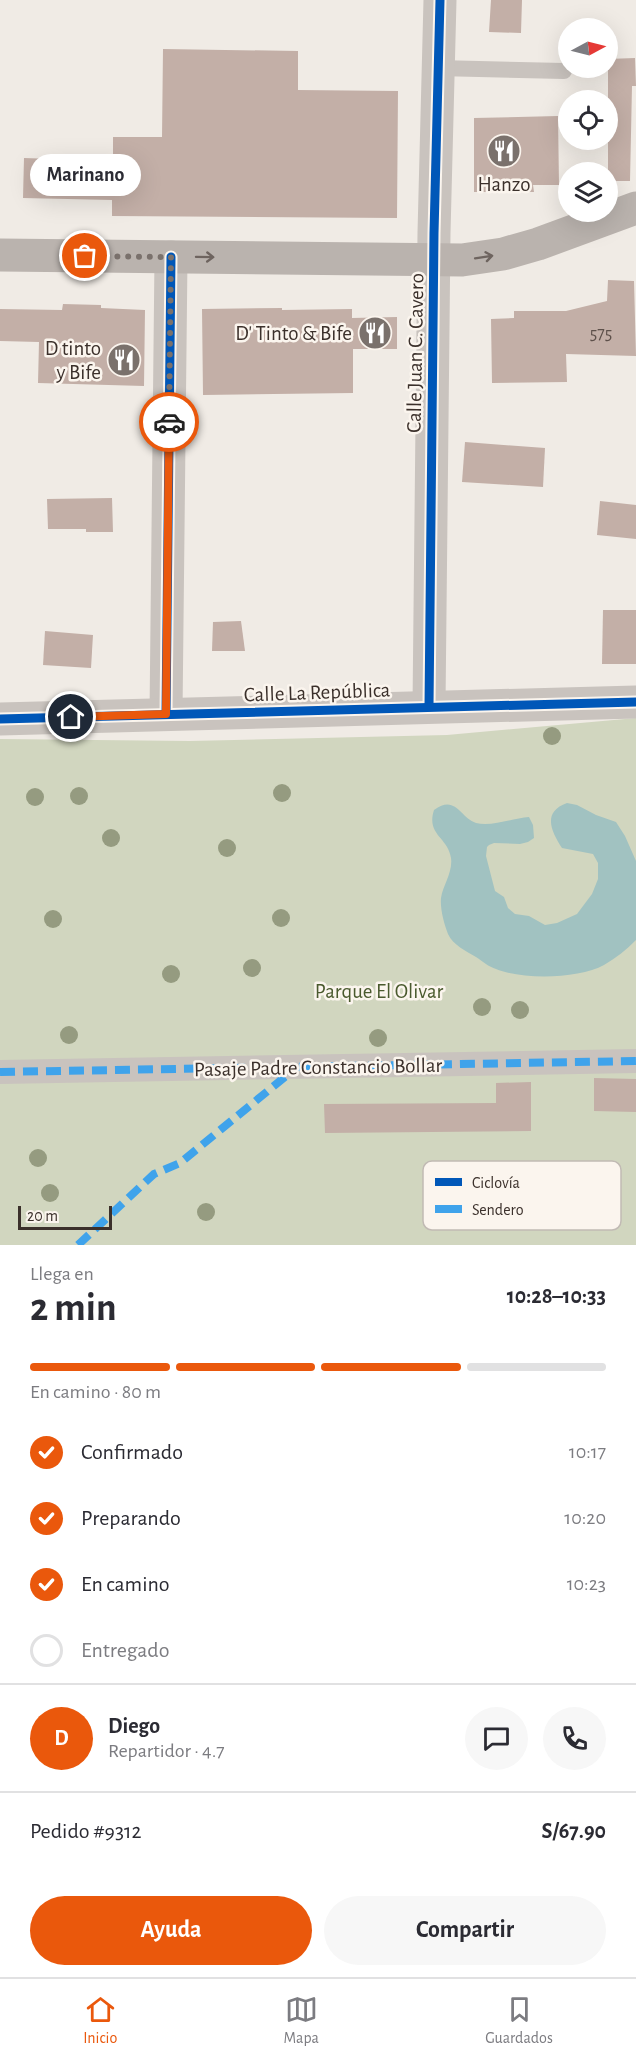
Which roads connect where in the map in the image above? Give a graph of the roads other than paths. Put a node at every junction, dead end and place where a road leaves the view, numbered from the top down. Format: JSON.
{"nodes":[{"id":1,"x":440,"y":0,"type":"edge"},
{"id":2,"x":437,"y":68,"type":"junction"},
{"id":3,"x":558,"y":71,"type":"edge"},
{"id":4,"x":636,"y":208,"type":"edge"},
{"id":5,"x":0,"y":255,"type":"edge"},
{"id":6,"x":171,"y":257,"type":"junction"},
{"id":7,"x":434,"y":261,"type":"junction"},
{"id":8,"x":636,"y":702,"type":"edge"},
{"id":9,"x":429,"y":706,"type":"junction"},
{"id":10,"x":166,"y":714,"type":"junction"},
{"id":11,"x":0,"y":719,"type":"edge"},
{"id":12,"x":636,"y":1061,"type":"edge"},
{"id":13,"x":0,"y":1072,"type":"edge"}],
"edges":[{"from":1,"to":2,"type":"street","name":"Calle Juan C. Cavero"},
{"from":2,"to":3,"type":"lane"},
{"from":2,"to":7,"type":"street","name":"Calle Juan C. Cavero"},
{"from":7,"to":4,"type":"main road","one_way":true},
{"from":5,"to":6,"type":"main road"},
{"from":6,"to":7,"type":"main road","one_way":true},
{"from":6,"to":10,"type":"street"},
{"from":7,"to":9,"type":"street","name":"Calle Juan C. Cavero"},
{"from":8,"to":9,"type":"street","name":"Calle La República"},
{"from":9,"to":10,"type":"street","name":"Calle La República"},
{"from":10,"to":11,"type":"street","name":"Calle La República"},
{"from":12,"to":13,"type":"street","name":"Pasaje Padre Constancio Bollar"}]}
